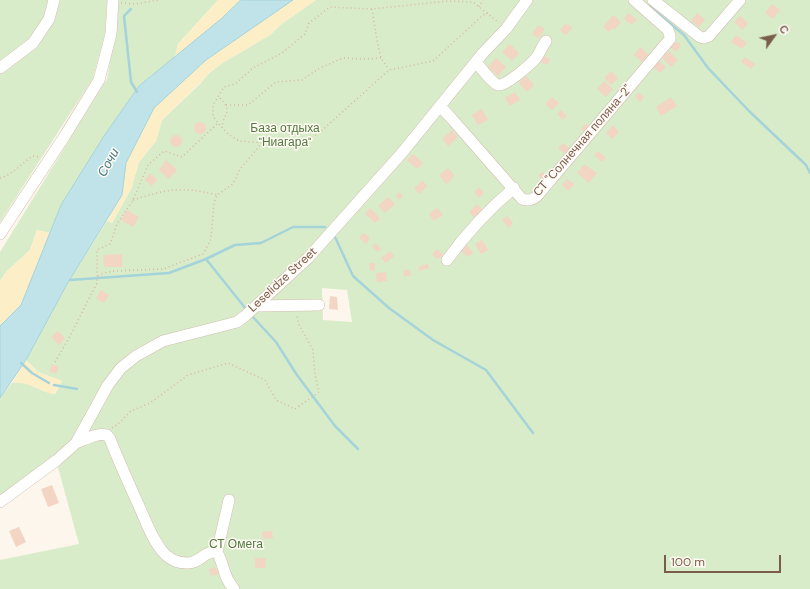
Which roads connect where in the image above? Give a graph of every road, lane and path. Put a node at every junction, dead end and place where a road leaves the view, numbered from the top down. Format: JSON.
{"nodes":[{"id":1,"x":54,"y":0,"type":"edge"},
{"id":2,"x":159,"y":0,"type":"edge"},
{"id":3,"x":483,"y":0,"type":"edge"},
{"id":4,"x":527,"y":0,"type":"edge"},
{"id":5,"x":634,"y":0,"type":"edge"},
{"id":6,"x":653,"y":0,"type":"edge"},
{"id":7,"x":740,"y":0,"type":"edge"},
{"id":8,"x":113,"y":2,"type":"edge"},
{"id":9,"x":479,"y":6,"type":"junction"},
{"id":10,"x":372,"y":9,"type":"junction"},
{"id":11,"x":488,"y":13,"type":"junction"},
{"id":12,"x":506,"y":29,"type":"junction"},
{"id":13,"x":546,"y":41,"type":"dead end"},
{"id":14,"x":381,"y":58,"type":"junction"},
{"id":15,"x":476,"y":62,"type":"junction"},
{"id":16,"x":0,"y":68,"type":"edge"},
{"id":17,"x":389,"y":70,"type":"junction"},
{"id":18,"x":219,"y":97,"type":"junction"},
{"id":19,"x":226,"y":105,"type":"junction"},
{"id":20,"x":440,"y":106,"type":"junction"},
{"id":21,"x":218,"y":123,"type":"junction"},
{"id":22,"x":222,"y":128,"type":"junction"},
{"id":23,"x":262,"y":143,"type":"junction"},
{"id":24,"x":50,"y":158,"type":"junction"},
{"id":25,"x":0,"y":178,"type":"edge"},
{"id":26,"x":514,"y":188,"type":"junction"},
{"id":27,"x":217,"y":195,"type":"junction"},
{"id":28,"x":133,"y":200,"type":"junction"},
{"id":29,"x":0,"y":234,"type":"edge"},
{"id":30,"x":447,"y":260,"type":"dead end"},
{"id":31,"x":98,"y":276,"type":"junction"},
{"id":32,"x":296,"y":305,"type":"junction"},
{"id":33,"x":319,"y":305,"type":"dead end"},
{"id":34,"x":256,"y":306,"type":"junction"},
{"id":35,"x":55,"y":362,"type":"dead end"},
{"id":36,"x":102,"y":434,"type":"junction"},
{"id":37,"x":76,"y":444,"type":"junction"},
{"id":38,"x":229,"y":500,"type":"dead end"},
{"id":39,"x":0,"y":502,"type":"edge"},
{"id":40,"x":217,"y":552,"type":"junction"},
{"id":41,"x":234,"y":589,"type":"edge"}],
"edges":[{"from":1,"to":16,"type":"street"},
{"from":2,"to":8,"type":"path"},
{"from":3,"to":9,"type":"path"},
{"from":4,"to":12,"type":"street","name":"Leselidze Street"},
{"from":5,"to":26,"type":"street","name":"СТ \"Солнечная поляна-2\""},
{"from":6,"to":7,"type":"street"},
{"from":8,"to":24,"type":"street"},
{"from":9,"to":10,"type":"path"},
{"from":9,"to":11,"type":"path"},
{"from":10,"to":14,"type":"path"},
{"from":10,"to":18,"type":"path"},
{"from":11,"to":12,"type":"path"},
{"from":11,"to":17,"type":"path"},
{"from":12,"to":15,"type":"street","name":"Leselidze Street"},
{"from":13,"to":15,"type":"street"},
{"from":14,"to":17,"type":"path"},
{"from":14,"to":19,"type":"path"},
{"from":15,"to":20,"type":"street","name":"Leselidze Street"},
{"from":17,"to":23,"type":"path"},
{"from":18,"to":19,"type":"path"},
{"from":18,"to":21,"type":"path"},
{"from":19,"to":22,"type":"path"},
{"from":20,"to":26,"type":"street","name":"СТ \"Солнечная поляна-2\""},
{"from":20,"to":34,"type":"street","name":"Leselidze Street"},
{"from":21,"to":22,"type":"path"},
{"from":21,"to":28,"type":"path"},
{"from":22,"to":23,"type":"path"},
{"from":23,"to":27,"type":"path"},
{"from":24,"to":25,"type":"path"},
{"from":24,"to":29,"type":"street"},
{"from":26,"to":30,"type":"street"},
{"from":27,"to":28,"type":"path"},
{"from":27,"to":31,"type":"path"},
{"from":28,"to":31,"type":"path"},
{"from":31,"to":35,"type":"path"},
{"from":32,"to":33,"type":"street"},
{"from":32,"to":34,"type":"street"},
{"from":32,"to":36,"type":"path"},
{"from":34,"to":37,"type":"street","name":"Leselidze Street"},
{"from":36,"to":37,"type":"street"},
{"from":36,"to":40,"type":"street"},
{"from":37,"to":39,"type":"street","name":"Leselidze Street"},
{"from":38,"to":40,"type":"street"},
{"from":40,"to":41,"type":"street"}]}
